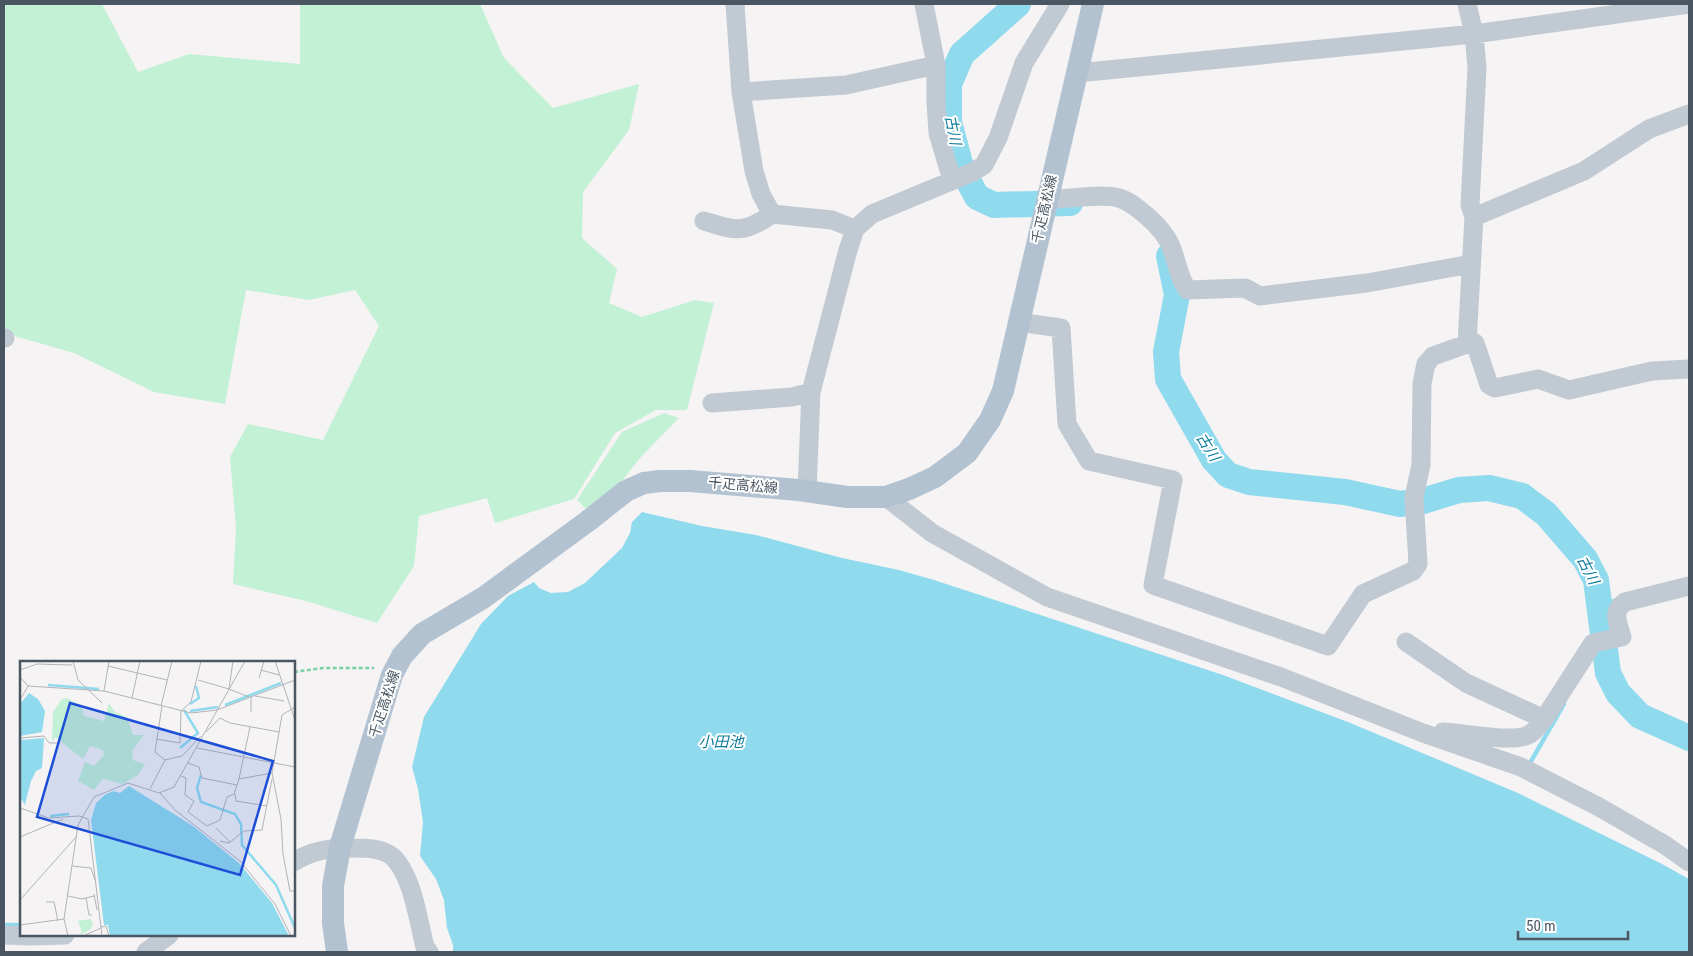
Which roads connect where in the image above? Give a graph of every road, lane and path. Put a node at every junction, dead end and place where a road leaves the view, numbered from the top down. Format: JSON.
{"nodes":[{"id":1,"x":735,"y":4,"type":"edge"},
{"id":2,"x":924,"y":4,"type":"edge"},
{"id":3,"x":1060,"y":4,"type":"edge"},
{"id":4,"x":1093,"y":4,"type":"edge"},
{"id":5,"x":1467,"y":4,"type":"edge"},
{"id":6,"x":1689,"y":4,"type":"edge"},
{"id":7,"x":1474,"y":34,"type":"junction"},
{"id":8,"x":936,"y":65,"type":"junction"},
{"id":9,"x":1077,"y":72,"type":"junction"},
{"id":10,"x":741,"y":92,"type":"junction"},
{"id":11,"x":1689,"y":114,"type":"edge"},
{"id":12,"x":961,"y":176,"type":"junction"},
{"id":13,"x":1045,"y":207,"type":"junction"},
{"id":14,"x":772,"y":214,"type":"junction"},
{"id":15,"x":1474,"y":217,"type":"junction"},
{"id":16,"x":704,"y":221,"type":"dead end"},
{"id":17,"x":855,"y":230,"type":"junction"},
{"id":18,"x":1471,"y":264,"type":"junction"},
{"id":19,"x":1018,"y":322,"type":"junction"},
{"id":20,"x":1467,"y":344,"type":"junction"},
{"id":21,"x":1689,"y":369,"type":"edge"},
{"id":22,"x":811,"y":392,"type":"junction"},
{"id":23,"x":712,"y":403,"type":"dead end"},
{"id":24,"x":807,"y":491,"type":"junction"},
{"id":25,"x":886,"y":497,"type":"junction"},
{"id":26,"x":1689,"y":586,"type":"edge"},
{"id":27,"x":1406,"y":642,"type":"dead end"},
{"id":28,"x":397,"y":664,"type":"junction"},
{"id":29,"x":295,"y":672,"type":"edge"},
{"id":30,"x":1544,"y":719,"type":"junction"},
{"id":31,"x":1423,"y":733,"type":"junction"},
{"id":32,"x":340,"y":847,"type":"junction"},
{"id":33,"x":295,"y":861,"type":"edge"},
{"id":34,"x":1689,"y":862,"type":"edge"},
{"id":35,"x":4,"y":935,"type":"edge"},
{"id":36,"x":20,"y":936,"type":"edge"},
{"id":37,"x":168,"y":936,"type":"edge"},
{"id":38,"x":146,"y":952,"type":"edge"},
{"id":39,"x":337,"y":952,"type":"edge"},
{"id":40,"x":428,"y":952,"type":"edge"}],
"edges":[{"from":1,"to":10,"type":"street"},
{"from":2,"to":8,"type":"street"},
{"from":3,"to":12,"type":"street"},
{"from":4,"to":9,"type":"main road","name":"千疋高松線"},
{"from":5,"to":7,"type":"street"},
{"from":6,"to":7,"type":"street"},
{"from":7,"to":9,"type":"street"},
{"from":7,"to":15,"type":"street"},
{"from":8,"to":10,"type":"street"},
{"from":8,"to":12,"type":"street"},
{"from":9,"to":13,"type":"main road","name":"千疋高松線"},
{"from":10,"to":14,"type":"street"},
{"from":11,"to":15,"type":"street"},
{"from":12,"to":17,"type":"street"},
{"from":13,"to":18,"type":"street"},
{"from":13,"to":19,"type":"main road","name":"千疋高松線"},
{"from":14,"to":16,"type":"street"},
{"from":14,"to":17,"type":"street"},
{"from":15,"to":18,"type":"street"},
{"from":17,"to":22,"type":"street"},
{"from":18,"to":20,"type":"street"},
{"from":19,"to":20,"type":"street"},
{"from":19,"to":25,"type":"main road","name":"千疋高松線"},
{"from":20,"to":21,"type":"street"},
{"from":22,"to":23,"type":"street"},
{"from":22,"to":24,"type":"street"},
{"from":24,"to":25,"type":"main road","name":"千疋高松線"},
{"from":24,"to":28,"type":"main road","name":"千疋高松線"},
{"from":25,"to":31,"type":"street"},
{"from":26,"to":30,"type":"street"},
{"from":27,"to":30,"type":"street"},
{"from":28,"to":29,"type":"path"},
{"from":28,"to":32,"type":"main road","name":"千疋高松線"},
{"from":30,"to":31,"type":"street"},
{"from":31,"to":34,"type":"street"},
{"from":32,"to":33,"type":"street"},
{"from":32,"to":39,"type":"main road","name":"千疋高松線"},
{"from":32,"to":40,"type":"street"},
{"from":35,"to":36,"type":"street"},
{"from":37,"to":38,"type":"street"}]}
